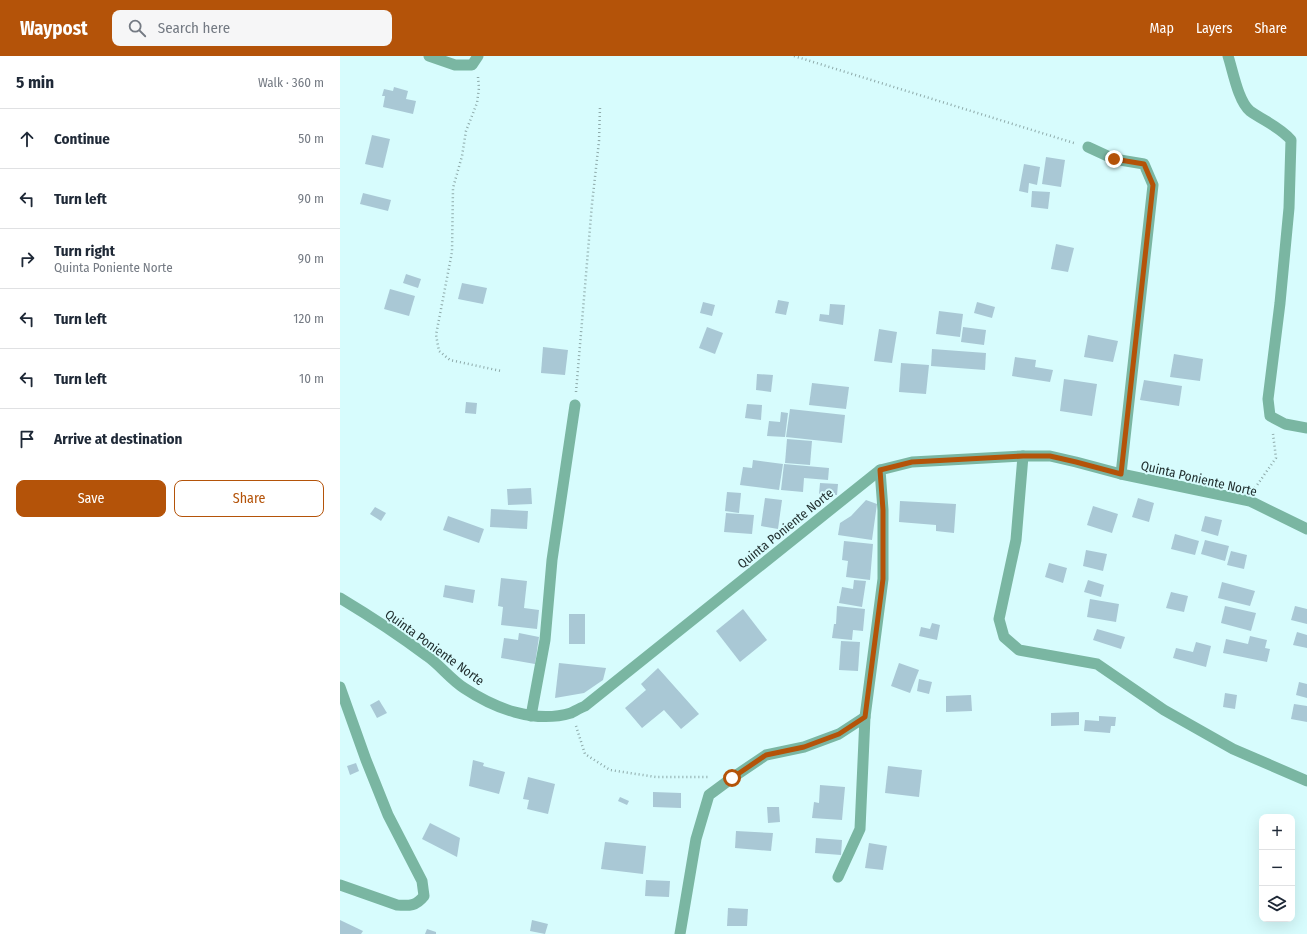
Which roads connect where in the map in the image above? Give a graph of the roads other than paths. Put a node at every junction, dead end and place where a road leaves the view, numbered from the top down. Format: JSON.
{"nodes":[{"id":1,"x":429,"y":56,"type":"edge"},
{"id":2,"x":1228,"y":56,"type":"edge"},
{"id":3,"x":475,"y":61,"type":"edge"},
{"id":4,"x":1088,"y":147,"type":"road end"},
{"id":5,"x":575,"y":405,"type":"road end"},
{"id":6,"x":1307,"y":428,"type":"edge"},
{"id":7,"x":1023,"y":456,"type":"junction"},
{"id":8,"x":880,"y":470,"type":"junction"},
{"id":9,"x":1121,"y":474,"type":"junction"},
{"id":10,"x":1307,"y":528,"type":"edge"},
{"id":11,"x":340,"y":598,"type":"edge"},
{"id":12,"x":340,"y":687,"type":"edge"},
{"id":13,"x":531,"y":716,"type":"junction"},
{"id":14,"x":865,"y":717,"type":"junction"},
{"id":15,"x":1307,"y":781,"type":"edge"},
{"id":16,"x":838,"y":877,"type":"dead end"},
{"id":17,"x":340,"y":885,"type":"edge"},
{"id":18,"x":680,"y":934,"type":"edge"}],
"edges":[{"from":1,"to":3,"type":"street"},
{"from":2,"to":6,"type":"street"},
{"from":4,"to":9,"type":"street"},
{"from":5,"to":13,"type":"street"},
{"from":7,"to":8,"type":"street","name":"Quinta Poniente Norte"},
{"from":7,"to":9,"type":"street","name":"Quinta Poniente Norte"},
{"from":7,"to":15,"type":"street"},
{"from":8,"to":13,"type":"street","name":"Quinta Poniente Norte"},
{"from":8,"to":14,"type":"street"},
{"from":9,"to":10,"type":"street","name":"Quinta Poniente Norte"},
{"from":11,"to":13,"type":"street","name":"Quinta Poniente Norte"},
{"from":12,"to":17,"type":"street"},
{"from":14,"to":16,"type":"street"},
{"from":14,"to":18,"type":"street"}]}
